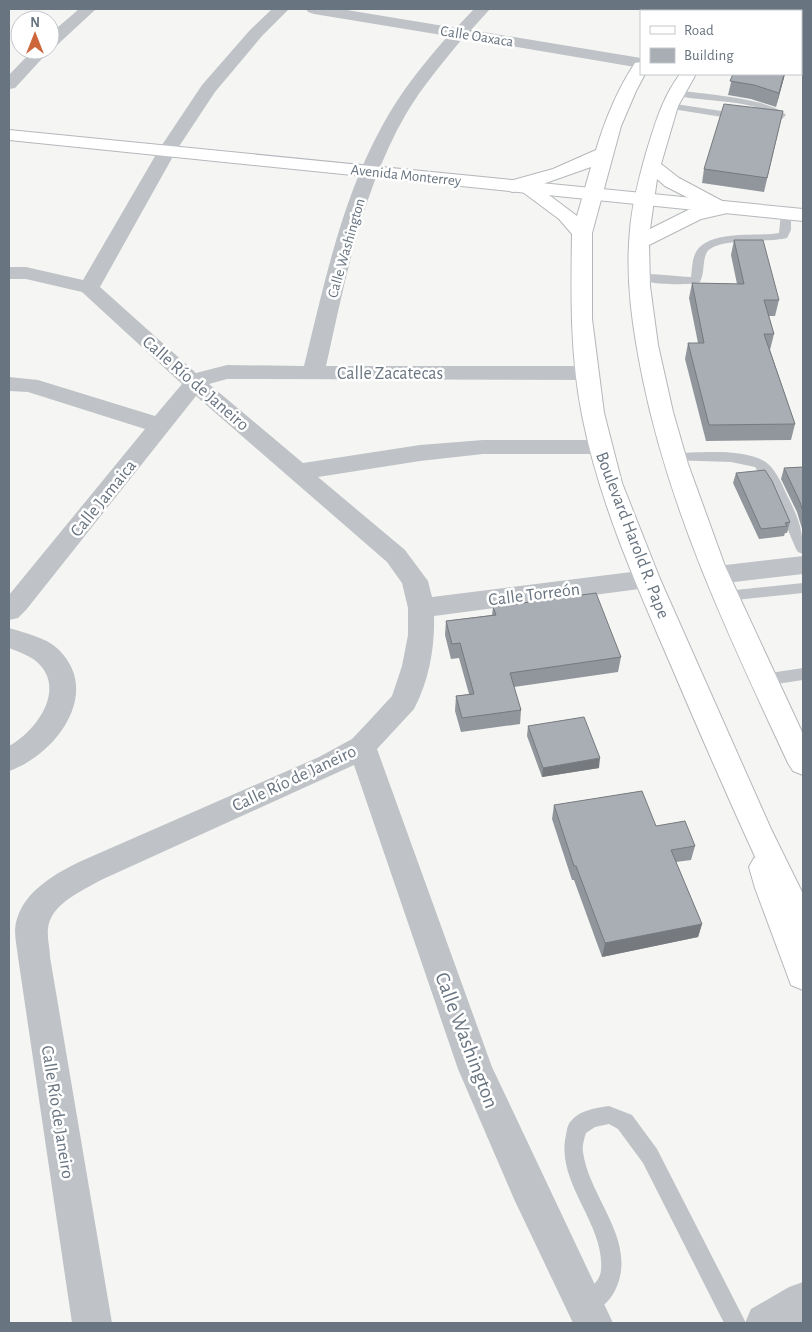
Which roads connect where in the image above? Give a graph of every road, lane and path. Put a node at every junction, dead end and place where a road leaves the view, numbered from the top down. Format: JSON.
{"nodes":[{"id":1,"x":88,"y":9,"type":"edge"},
{"id":2,"x":281,"y":9,"type":"edge"},
{"id":3,"x":314,"y":9,"type":"edge"},
{"id":4,"x":482,"y":9,"type":"edge"},
{"id":5,"x":459,"y":33,"type":"junction"},
{"id":6,"x":60,"y":34,"type":"edge"},
{"id":7,"x":32,"y":60,"type":"edge"},
{"id":8,"x":640,"y":63,"type":"edge"},
{"id":9,"x":640,"y":69,"type":"edge"},
{"id":10,"x":9,"y":84,"type":"edge"},
{"id":11,"x":678,"y":91,"type":"edge"},
{"id":12,"x":13,"y":138,"type":"edge"},
{"id":13,"x":166,"y":151,"type":"junction"},
{"id":14,"x":603,"y":154,"type":"junction"},
{"id":15,"x":651,"y":165,"type":"junction"},
{"id":16,"x":369,"y":172,"type":"junction"},
{"id":17,"x":520,"y":187,"type":"junction"},
{"id":18,"x":592,"y":194,"type":"junction"},
{"id":19,"x":645,"y":199,"type":"junction"},
{"id":20,"x":723,"y":207,"type":"junction"},
{"id":21,"x":795,"y":214,"type":"edge"},
{"id":22,"x":582,"y":233,"type":"junction"},
{"id":23,"x":639,"y":242,"type":"junction"},
{"id":24,"x":9,"y":273,"type":"edge"},
{"id":25,"x":639,"y":276,"type":"junction"},
{"id":26,"x":89,"y":288,"type":"junction"},
{"id":27,"x":313,"y":372,"type":"junction"},
{"id":28,"x":587,"y":373,"type":"junction"},
{"id":29,"x":194,"y":383,"type":"junction"},
{"id":30,"x":9,"y":384,"type":"edge"},
{"id":31,"x":161,"y":426,"type":"junction"},
{"id":32,"x":599,"y":446,"type":"junction"},
{"id":33,"x":673,"y":457,"type":"junction"},
{"id":34,"x":298,"y":472,"type":"junction"},
{"id":35,"x":803,"y":549,"type":"edge"},
{"id":36,"x":803,"y":565,"type":"edge"},
{"id":37,"x":647,"y":579,"type":"junction"},
{"id":38,"x":722,"y":586,"type":"junction"},
{"id":39,"x":803,"y":588,"type":"edge"},
{"id":40,"x":421,"y":608,"type":"junction"},
{"id":41,"x":9,"y":611,"type":"edge"},
{"id":42,"x":9,"y":638,"type":"edge"},
{"id":43,"x":803,"y":674,"type":"edge"},
{"id":44,"x":763,"y":680,"type":"junction"},
{"id":45,"x":362,"y":747,"type":"junction"},
{"id":46,"x":9,"y":759,"type":"edge"},
{"id":47,"x":803,"y":763,"type":"edge"},
{"id":48,"x":756,"y":829,"type":"junction"},
{"id":49,"x":803,"y":926,"type":"edge"},
{"id":50,"x":803,"y":975,"type":"edge"},
{"id":51,"x":803,"y":1301,"type":"edge"},
{"id":52,"x":589,"y":1315,"type":"edge"},
{"id":53,"x":92,"y":1323,"type":"edge"},
{"id":54,"x":735,"y":1323,"type":"edge"},
{"id":55,"x":764,"y":1323,"type":"edge"}],
"edges":[{"from":1,"to":6,"type":"street"},
{"from":2,"to":13,"type":"street"},
{"from":3,"to":5,"type":"street","name":"Calle Oaxaca"},
{"from":4,"to":5,"type":"street","name":"Calle Washington"},
{"from":5,"to":8,"type":"street","name":"Calle Oaxaca"},
{"from":5,"to":16,"type":"street","name":"Calle Washington"},
{"from":7,"to":10,"type":"street"},
{"from":9,"to":14,"type":"main road","name":"Boulevard Harold R. Pape"},
{"from":11,"to":11,"type":"lane"},
{"from":11,"to":15,"type":"main road"},
{"from":12,"to":13,"type":"main road","name":"Avenida Monterrey"},
{"from":13,"to":16,"type":"main road","name":"Avenida Monterrey"},
{"from":13,"to":26,"type":"street"},
{"from":14,"to":17,"type":"main road"},
{"from":14,"to":18,"type":"main road","name":"Boulevard Harold R. Pape"},
{"from":15,"to":19,"type":"main road"},
{"from":15,"to":20,"type":"main road"},
{"from":16,"to":17,"type":"main road","name":"Avenida Monterrey"},
{"from":16,"to":27,"type":"street","name":"Calle Washington"},
{"from":17,"to":18,"type":"main road","name":"Avenida Monterrey"},
{"from":17,"to":22,"type":"main road"},
{"from":18,"to":19,"type":"main road","name":"Avenida Monterrey"},
{"from":18,"to":22,"type":"main road","name":"Boulevard Harold R. Pape"},
{"from":19,"to":20,"type":"main road","name":"Avenida Monterrey"},
{"from":19,"to":23,"type":"main road"},
{"from":20,"to":21,"type":"main road","name":"Avenida Monterrey"},
{"from":20,"to":23,"type":"main road"},
{"from":21,"to":25,"type":"lane"},
{"from":22,"to":28,"type":"main road","name":"Boulevard Harold R. Pape"},
{"from":23,"to":25,"type":"main road"},
{"from":24,"to":26,"type":"street"},
{"from":25,"to":33,"type":"main road"},
{"from":26,"to":29,"type":"street","name":"Calle Río de Janeiro"},
{"from":27,"to":28,"type":"street","name":"Calle Zacatecas"},
{"from":27,"to":29,"type":"street","name":"Calle Zacatecas"},
{"from":28,"to":32,"type":"main road","name":"Boulevard Harold R. Pape"},
{"from":29,"to":31,"type":"street","name":"Calle Jamaica"},
{"from":29,"to":34,"type":"street","name":"Calle Río de Janeiro"},
{"from":30,"to":31,"type":"street"},
{"from":31,"to":41,"type":"street","name":"Calle Jamaica"},
{"from":32,"to":34,"type":"street"},
{"from":32,"to":37,"type":"main road","name":"Boulevard Harold R. Pape"},
{"from":33,"to":35,"type":"lane"},
{"from":33,"to":38,"type":"main road"},
{"from":34,"to":40,"type":"street","name":"Calle Río de Janeiro"},
{"from":36,"to":38,"type":"street"},
{"from":37,"to":40,"type":"street","name":"Calle Torreón"},
{"from":37,"to":48,"type":"main road","name":"Boulevard Harold R. Pape"},
{"from":38,"to":39,"type":"lane"},
{"from":38,"to":44,"type":"main road"},
{"from":40,"to":45,"type":"street","name":"Calle Río de Janeiro"},
{"from":42,"to":46,"type":"street"},
{"from":43,"to":44,"type":"lane"},
{"from":44,"to":47,"type":"main road"},
{"from":45,"to":52,"type":"street","name":"Calle Washington"},
{"from":45,"to":53,"type":"street","name":"Calle Río de Janeiro"},
{"from":48,"to":49,"type":"main road","name":"Boulevard Harold R. Pape"},
{"from":48,"to":50,"type":"main road"},
{"from":51,"to":55,"type":"street"},
{"from":52,"to":54,"type":"lane"}]}
